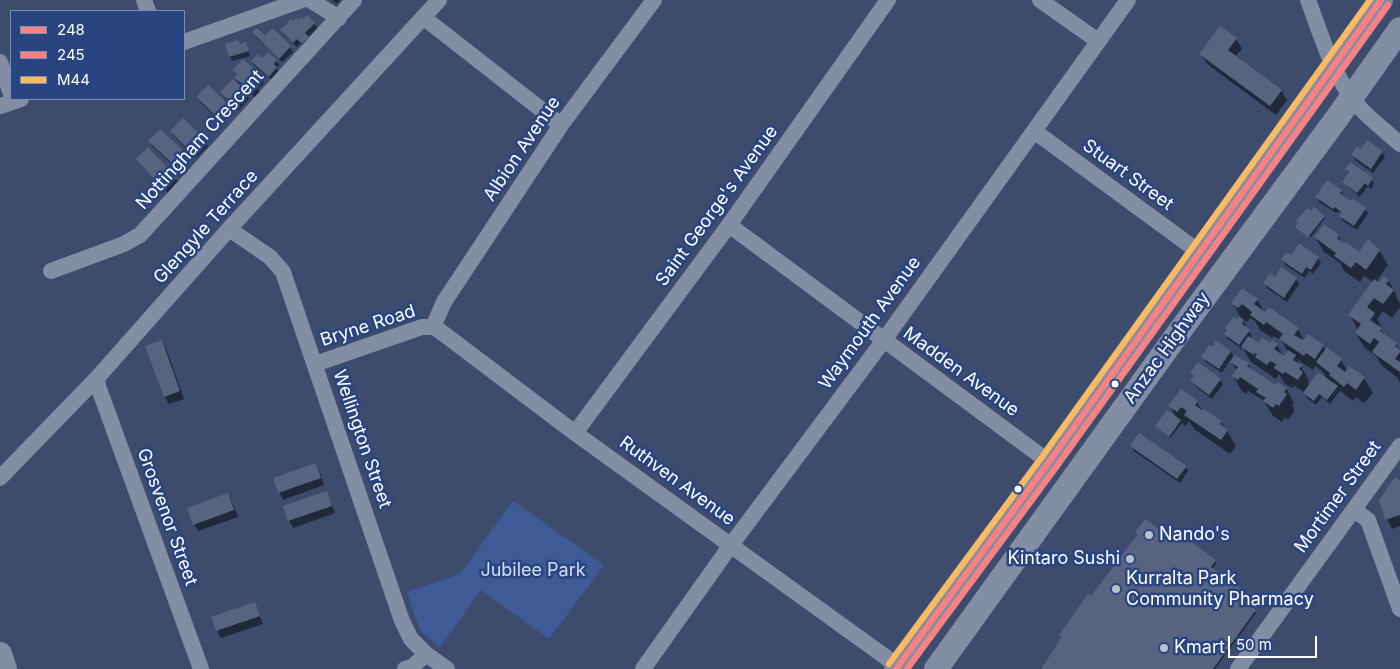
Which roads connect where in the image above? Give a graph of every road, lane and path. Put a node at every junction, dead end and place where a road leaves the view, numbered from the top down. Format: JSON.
{"nodes":[{"id":1,"x":302,"y":0,"type":"edge"},
{"id":2,"x":310,"y":0,"type":"edge"},
{"id":3,"x":354,"y":0,"type":"edge"},
{"id":4,"x":439,"y":0,"type":"edge"},
{"id":5,"x":654,"y":0,"type":"edge"},
{"id":6,"x":888,"y":0,"type":"edge"},
{"id":7,"x":1040,"y":0,"type":"edge"},
{"id":8,"x":1128,"y":0,"type":"edge"},
{"id":9,"x":1308,"y":0,"type":"edge"},
{"id":10,"x":1381,"y":0,"type":"edge"},
{"id":11,"x":423,"y":16,"type":"junction"},
{"id":12,"x":339,"y":18,"type":"junction"},
{"id":13,"x":1400,"y":29,"type":"edge"},
{"id":14,"x":1098,"y":41,"type":"junction"},
{"id":15,"x":185,"y":42,"type":"edge"},
{"id":16,"x":0,"y":62,"type":"edge"},
{"id":17,"x":1334,"y":66,"type":"junction"},
{"id":18,"x":10,"y":94,"type":"edge"},
{"id":19,"x":1352,"y":97,"type":"junction"},
{"id":20,"x":561,"y":125,"type":"junction"},
{"id":21,"x":1034,"y":131,"type":"junction"},
{"id":22,"x":1400,"y":144,"type":"edge"},
{"id":23,"x":1264,"y":163,"type":"junction"},
{"id":24,"x":1289,"y":181,"type":"junction"},
{"id":25,"x":728,"y":225,"type":"junction"},
{"id":26,"x":229,"y":229,"type":"junction"},
{"id":27,"x":1199,"y":252,"type":"junction"},
{"id":28,"x":51,"y":271,"type":"dead end"},
{"id":29,"x":433,"y":327,"type":"junction"},
{"id":30,"x":1144,"y":331,"type":"junction"},
{"id":31,"x":1179,"y":332,"type":"junction"},
{"id":32,"x":884,"y":340,"type":"junction"},
{"id":33,"x":315,"y":364,"type":"junction"},
{"id":34,"x":96,"y":378,"type":"junction"},
{"id":35,"x":575,"y":433,"type":"junction"},
{"id":36,"x":1400,"y":446,"type":"edge"},
{"id":37,"x":1096,"y":448,"type":"junction"},
{"id":38,"x":1049,"y":462,"type":"junction"},
{"id":39,"x":0,"y":478,"type":"edge"},
{"id":40,"x":1354,"y":510,"type":"junction"},
{"id":41,"x":731,"y":544,"type":"junction"},
{"id":42,"x":1400,"y":609,"type":"edge"},
{"id":43,"x":0,"y":654,"type":"edge"},
{"id":44,"x":426,"y":654,"type":"junction"},
{"id":45,"x":897,"y":667,"type":"edge"},
{"id":46,"x":5,"y":669,"type":"edge"},
{"id":47,"x":201,"y":669,"type":"edge"},
{"id":48,"x":405,"y":669,"type":"edge"},
{"id":49,"x":447,"y":669,"type":"edge"},
{"id":50,"x":643,"y":669,"type":"edge"},
{"id":51,"x":936,"y":669,"type":"edge"},
{"id":52,"x":1238,"y":669,"type":"edge"}],
"edges":[{"from":1,"to":15,"type":"street"},
{"from":2,"to":12,"type":"street"},
{"from":3,"to":12,"type":"street","name":"Nottingham Crescent"},
{"from":4,"to":11,"type":"street","name":"Glengyle Terrace"},
{"from":5,"to":20,"type":"street","name":"Albion Avenue"},
{"from":6,"to":25,"type":"street","name":"Saint George's Avenue"},
{"from":7,"to":14,"type":"street"},
{"from":8,"to":14,"type":"street","name":"Waymouth Avenue"},
{"from":9,"to":17,"type":"street"},
{"from":10,"to":17,"type":"highway","name":"Anzac Highway"},
{"from":11,"to":20,"type":"street"},
{"from":11,"to":26,"type":"street","name":"Glengyle Terrace"},
{"from":12,"to":28,"type":"street","name":"Nottingham Crescent"},
{"from":13,"to":19,"type":"highway","name":"Anzac Highway"},
{"from":14,"to":21,"type":"street","name":"Waymouth Avenue"},
{"from":16,"to":18,"type":"street"},
{"from":17,"to":19,"type":"street"},
{"from":17,"to":23,"type":"highway","name":"Anzac Highway"},
{"from":19,"to":22,"type":"street"},
{"from":19,"to":24,"type":"highway","name":"Anzac Highway"},
{"from":20,"to":29,"type":"street","name":"Albion Avenue"},
{"from":21,"to":27,"type":"street","name":"Stuart Street"},
{"from":21,"to":32,"type":"street","name":"Waymouth Avenue"},
{"from":23,"to":24,"type":"highway"},
{"from":23,"to":27,"type":"highway","name":"Anzac Highway"},
{"from":24,"to":31,"type":"highway","name":"Anzac Highway"},
{"from":25,"to":32,"type":"street","name":"Madden Avenue"},
{"from":25,"to":35,"type":"street","name":"Saint George's Avenue"},
{"from":26,"to":33,"type":"street","name":"Wellington Street"},
{"from":26,"to":34,"type":"street","name":"Glengyle Terrace"},
{"from":27,"to":30,"type":"highway","name":"Anzac Highway"},
{"from":29,"to":33,"type":"street","name":"Bryne Road"},
{"from":29,"to":35,"type":"street","name":"Ruthven Avenue"},
{"from":30,"to":31,"type":"highway"},
{"from":30,"to":38,"type":"highway","name":"Anzac Highway"},
{"from":31,"to":37,"type":"highway","name":"Anzac Highway"},
{"from":32,"to":38,"type":"street","name":"Madden Avenue"},
{"from":32,"to":41,"type":"street","name":"Waymouth Avenue"},
{"from":33,"to":44,"type":"street","name":"Wellington Street"},
{"from":34,"to":39,"type":"street","name":"Glengyle Terrace"},
{"from":34,"to":47,"type":"street","name":"Grosvenor Street"},
{"from":35,"to":41,"type":"street","name":"Ruthven Avenue"},
{"from":36,"to":40,"type":"street","name":"Mortimer Street"},
{"from":37,"to":38,"type":"highway"},
{"from":37,"to":51,"type":"highway","name":"Anzac Highway"},
{"from":38,"to":45,"type":"highway","name":"Anzac Highway"},
{"from":40,"to":42,"type":"street"},
{"from":40,"to":52,"type":"street","name":"Mortimer Street"},
{"from":41,"to":45,"type":"street","name":"Ruthven Avenue"},
{"from":41,"to":50,"type":"street","name":"Waymouth Avenue"},
{"from":43,"to":46,"type":"highway"},
{"from":44,"to":48,"type":"street"},
{"from":44,"to":49,"type":"street","name":"Wellington Street"}]}
